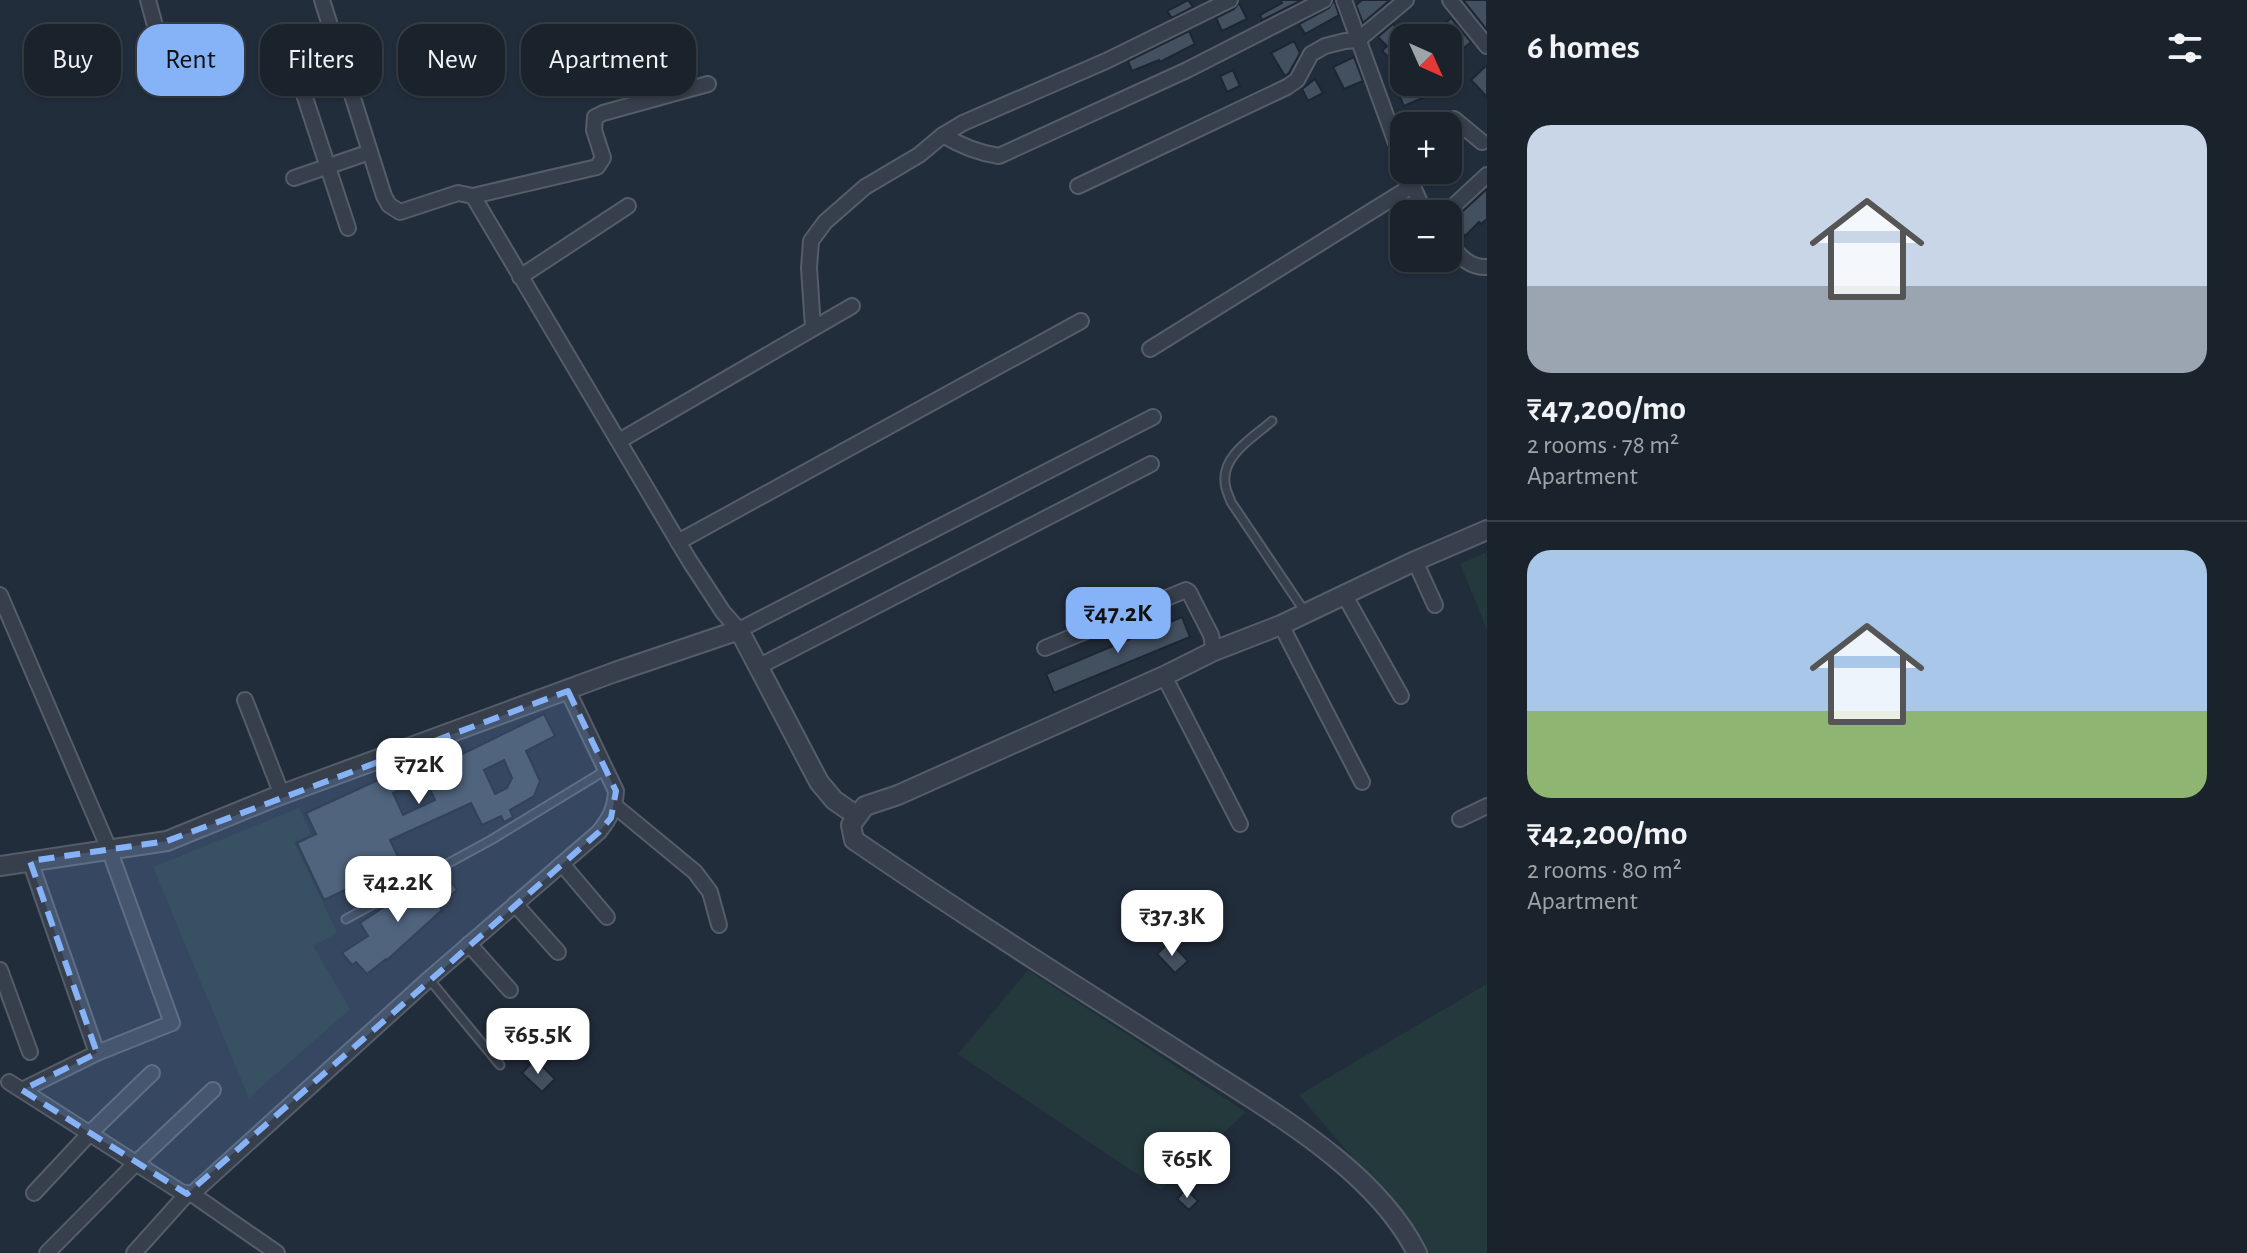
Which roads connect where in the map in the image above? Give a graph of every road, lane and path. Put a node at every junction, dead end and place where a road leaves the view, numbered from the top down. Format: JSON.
{"nodes":[{"id":1,"x":148,"y":0,"type":"edge"},
{"id":2,"x":322,"y":0,"type":"edge"},
{"id":3,"x":1230,"y":0,"type":"edge"},
{"id":4,"x":1324,"y":0,"type":"edge"},
{"id":5,"x":1344,"y":0,"type":"edge"},
{"id":6,"x":1406,"y":0,"type":"edge"},
{"id":7,"x":1450,"y":0,"type":"edge"},
{"id":8,"x":155,"y":24,"type":"edge"},
{"id":9,"x":1358,"y":40,"type":"junction"},
{"id":10,"x":1487,"y":46,"type":"edge"},
{"id":11,"x":708,"y":84,"type":"dead end"},
{"id":12,"x":305,"y":96,"type":"edge"},
{"id":13,"x":1390,"y":126,"type":"edge"},
{"id":14,"x":1462,"y":126,"type":"edge"},
{"id":15,"x":943,"y":135,"type":"junction"},
{"id":16,"x":1482,"y":142,"type":"dead end"},
{"id":17,"x":370,"y":152,"type":"junction"},
{"id":18,"x":328,"y":166,"type":"junction"},
{"id":19,"x":1487,"y":175,"type":"edge"},
{"id":20,"x":294,"y":178,"type":"dead end"},
{"id":21,"x":1078,"y":186,"type":"dead end"},
{"id":22,"x":1412,"y":186,"type":"joint"},
{"id":23,"x":473,"y":196,"type":"junction"},
{"id":24,"x":1418,"y":200,"type":"edge"},
{"id":25,"x":1460,"y":200,"type":"edge"},
{"id":26,"x":628,"y":206,"type":"dead end"},
{"id":27,"x":348,"y":228,"type":"dead end"},
{"id":28,"x":1462,"y":259,"type":"edge"},
{"id":29,"x":1487,"y":267,"type":"edge"},
{"id":30,"x":520,"y":277,"type":"junction"},
{"id":31,"x":852,"y":306,"type":"dead end"},
{"id":32,"x":1081,"y":321,"type":"dead end"},
{"id":33,"x":813,"y":328,"type":"junction"},
{"id":34,"x":1150,"y":349,"type":"dead end"},
{"id":35,"x":1153,"y":417,"type":"dead end"},
{"id":36,"x":1272,"y":421,"type":"dead end"},
{"id":37,"x":619,"y":441,"type":"junction"},
{"id":38,"x":1151,"y":464,"type":"dead end"},
{"id":39,"x":1487,"y":530,"type":"edge"},
{"id":40,"x":678,"y":542,"type":"junction"},
{"id":41,"x":1415,"y":561,"type":"junction"},
{"id":42,"x":0,"y":595,"type":"edge"},
{"id":43,"x":1345,"y":596,"type":"junction"},
{"id":44,"x":1435,"y":605,"type":"dead end"},
{"id":45,"x":1305,"y":612,"type":"junction"},
{"id":46,"x":1281,"y":625,"type":"junction"},
{"id":47,"x":739,"y":630,"type":"junction"},
{"id":48,"x":1045,"y":648,"type":"dead end"},
{"id":49,"x":1214,"y":651,"type":"junction"},
{"id":50,"x":760,"y":666,"type":"junction"},
{"id":51,"x":1164,"y":676,"type":"junction"},
{"id":52,"x":568,"y":691,"type":"junction"},
{"id":53,"x":1401,"y":696,"type":"dead end"},
{"id":54,"x":245,"y":700,"type":"dead end"},
{"id":55,"x":606,"y":770,"type":"junction"},
{"id":56,"x":1362,"y":782,"type":"dead end"},
{"id":57,"x":282,"y":795,"type":"junction"},
{"id":58,"x":615,"y":806,"type":"junction"},
{"id":59,"x":1486,"y":810,"type":"edge"},
{"id":60,"x":857,"y":816,"type":"junction"},
{"id":61,"x":1460,"y":819,"type":"dead end"},
{"id":62,"x":1240,"y":824,"type":"dead end"},
{"id":63,"x":109,"y":849,"type":"junction"},
{"id":64,"x":30,"y":861,"type":"junction"},
{"id":65,"x":562,"y":864,"type":"junction"},
{"id":66,"x":0,"y":866,"type":"edge"},
{"id":67,"x":515,"y":904,"type":"junction"},
{"id":68,"x":607,"y":917,"type":"dead end"},
{"id":69,"x":346,"y":919,"type":"dead end"},
{"id":70,"x":719,"y":925,"type":"dead end"},
{"id":71,"x":469,"y":944,"type":"junction"},
{"id":72,"x":558,"y":952,"type":"dead end"},
{"id":73,"x":0,"y":970,"type":"edge"},
{"id":74,"x":429,"y":979,"type":"junction"},
{"id":75,"x":510,"y":990,"type":"dead end"},
{"id":76,"x":30,"y":1052,"type":"dead end"},
{"id":77,"x":97,"y":1053,"type":"junction"},
{"id":78,"x":500,"y":1065,"type":"dead end"},
{"id":79,"x":152,"y":1073,"type":"dead end"},
{"id":80,"x":213,"y":1090,"type":"dead end"},
{"id":81,"x":90,"y":1133,"type":"junction"},
{"id":82,"x":136,"y":1163,"type":"junction"},
{"id":83,"x":34,"y":1193,"type":"dead end"},
{"id":84,"x":190,"y":1194,"type":"junction"},
{"id":85,"x":47,"y":1253,"type":"edge"},
{"id":86,"x":134,"y":1253,"type":"edge"},
{"id":87,"x":277,"y":1253,"type":"edge"},
{"id":88,"x":1417,"y":1253,"type":"edge"}],
"edges":[{"from":1,"to":8,"type":"street"},
{"from":2,"to":17,"type":"street"},
{"from":3,"to":15,"type":"street"},
{"from":4,"to":15,"type":"street"},
{"from":5,"to":9,"type":"street"},
{"from":6,"to":9,"type":"street"},
{"from":7,"to":10,"type":"street"},
{"from":9,"to":13,"type":"street"},
{"from":9,"to":21,"type":"street"},
{"from":11,"to":23,"type":"street"},
{"from":12,"to":18,"type":"street"},
{"from":14,"to":16,"type":"street"},
{"from":15,"to":33,"type":"street"},
{"from":17,"to":18,"type":"street"},
{"from":17,"to":23,"type":"street"},
{"from":18,"to":20,"type":"street"},
{"from":18,"to":27,"type":"street"},
{"from":19,"to":25,"type":"street"},
{"from":22,"to":24,"type":"street"},
{"from":22,"to":34,"type":"street"},
{"from":23,"to":30,"type":"street"},
{"from":26,"to":30,"type":"street"},
{"from":28,"to":29,"type":"street"},
{"from":30,"to":37,"type":"street"},
{"from":31,"to":33,"type":"street"},
{"from":32,"to":40,"type":"street"},
{"from":33,"to":37,"type":"street"},
{"from":35,"to":47,"type":"street"},
{"from":36,"to":45,"type":"lane"},
{"from":37,"to":40,"type":"street"},
{"from":38,"to":50,"type":"street"},
{"from":39,"to":41,"type":"street"},
{"from":40,"to":47,"type":"street"},
{"from":41,"to":43,"type":"street"},
{"from":41,"to":44,"type":"street"},
{"from":42,"to":63,"type":"street"},
{"from":43,"to":45,"type":"street"},
{"from":43,"to":53,"type":"street"},
{"from":45,"to":46,"type":"street"},
{"from":46,"to":49,"type":"street"},
{"from":46,"to":56,"type":"street"},
{"from":47,"to":50,"type":"street"},
{"from":47,"to":52,"type":"street"},
{"from":48,"to":49,"type":"street"},
{"from":49,"to":51,"type":"street"},
{"from":50,"to":60,"type":"street"},
{"from":51,"to":60,"type":"street"},
{"from":51,"to":62,"type":"street"},
{"from":52,"to":55,"type":"street"},
{"from":52,"to":57,"type":"street"},
{"from":54,"to":57,"type":"street"},
{"from":55,"to":58,"type":"street"},
{"from":55,"to":69,"type":"lane"},
{"from":57,"to":63,"type":"street"},
{"from":58,"to":65,"type":"street"},
{"from":58,"to":70,"type":"street"},
{"from":59,"to":61,"type":"street"},
{"from":60,"to":88,"type":"street"},
{"from":63,"to":64,"type":"street"},
{"from":63,"to":77,"type":"street"},
{"from":64,"to":66,"type":"street"},
{"from":64,"to":77,"type":"street"},
{"from":65,"to":67,"type":"street"},
{"from":65,"to":68,"type":"street"},
{"from":67,"to":71,"type":"street"},
{"from":67,"to":72,"type":"street"},
{"from":71,"to":74,"type":"street"},
{"from":71,"to":75,"type":"street"},
{"from":73,"to":76,"type":"street"},
{"from":74,"to":78,"type":"lane"},
{"from":74,"to":84,"type":"street"},
{"from":77,"to":81,"type":"street"},
{"from":79,"to":81,"type":"street"},
{"from":80,"to":82,"type":"street"},
{"from":81,"to":82,"type":"street"},
{"from":81,"to":83,"type":"street"},
{"from":82,"to":84,"type":"street"},
{"from":82,"to":85,"type":"street"},
{"from":84,"to":86,"type":"street"},
{"from":84,"to":87,"type":"street"}]}
